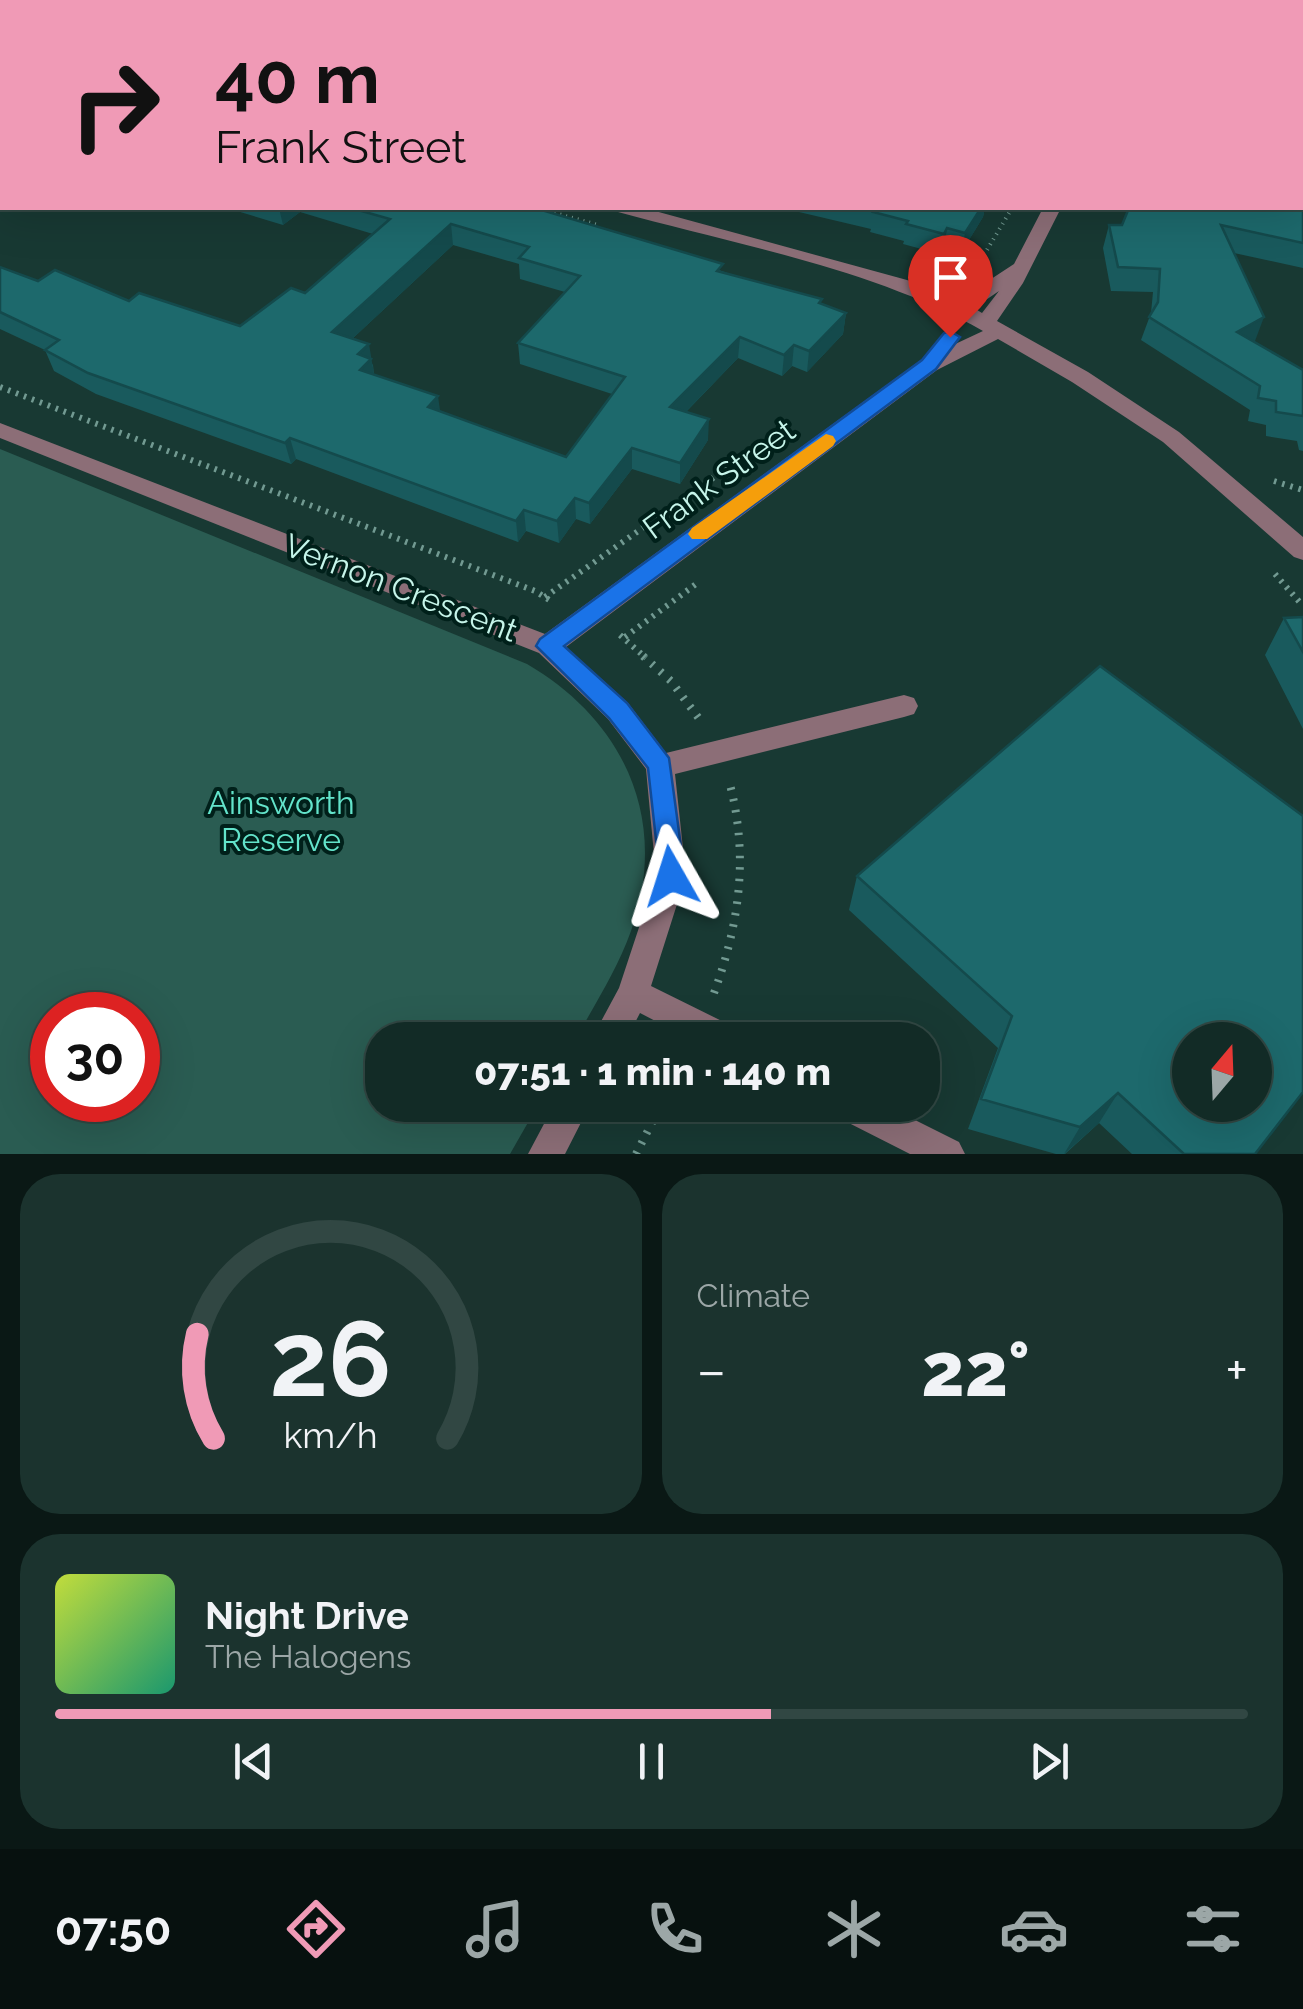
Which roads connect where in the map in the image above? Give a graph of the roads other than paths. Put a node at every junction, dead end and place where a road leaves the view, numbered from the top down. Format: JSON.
{"nodes":[{"id":1,"x":632,"y":210,"type":"edge"},
{"id":2,"x":1051,"y":210,"type":"edge"},
{"id":3,"x":978,"y":319,"type":"junction"},
{"id":4,"x":929,"y":365,"type":"junction"},
{"id":5,"x":0,"y":430,"type":"edge"},
{"id":6,"x":1301,"y":547,"type":"edge"},
{"id":7,"x":548,"y":646,"type":"junction"},
{"id":8,"x":904,"y":706,"type":"dead end"},
{"id":9,"x":660,"y":766,"type":"junction"},
{"id":10,"x":634,"y":993,"type":"junction"},
{"id":11,"x":618,"y":1022,"type":"edge"},
{"id":12,"x":691,"y":1022,"type":"edge"},
{"id":13,"x":564,"y":1122,"type":"edge"},
{"id":14,"x":883,"y":1122,"type":"edge"},
{"id":15,"x":546,"y":1154,"type":"edge"},
{"id":16,"x":947,"y":1154,"type":"edge"}],
"edges":[{"from":1,"to":3,"type":"street"},
{"from":2,"to":3,"type":"street","name":"Frank Street"},
{"from":3,"to":4,"type":"street","name":"Frank Street"},
{"from":3,"to":4,"type":"street","name":"Frank Street"},
{"from":3,"to":6,"type":"street"},
{"from":4,"to":7,"type":"street","name":"Frank Street"},
{"from":5,"to":7,"type":"street","name":"Vernon Crescent"},
{"from":7,"to":9,"type":"street","name":"Vernon Crescent"},
{"from":8,"to":9,"type":"street"},
{"from":9,"to":10,"type":"street"},
{"from":10,"to":11,"type":"street"},
{"from":10,"to":12,"type":"street"},
{"from":13,"to":15,"type":"street"},
{"from":14,"to":16,"type":"street"}]}
